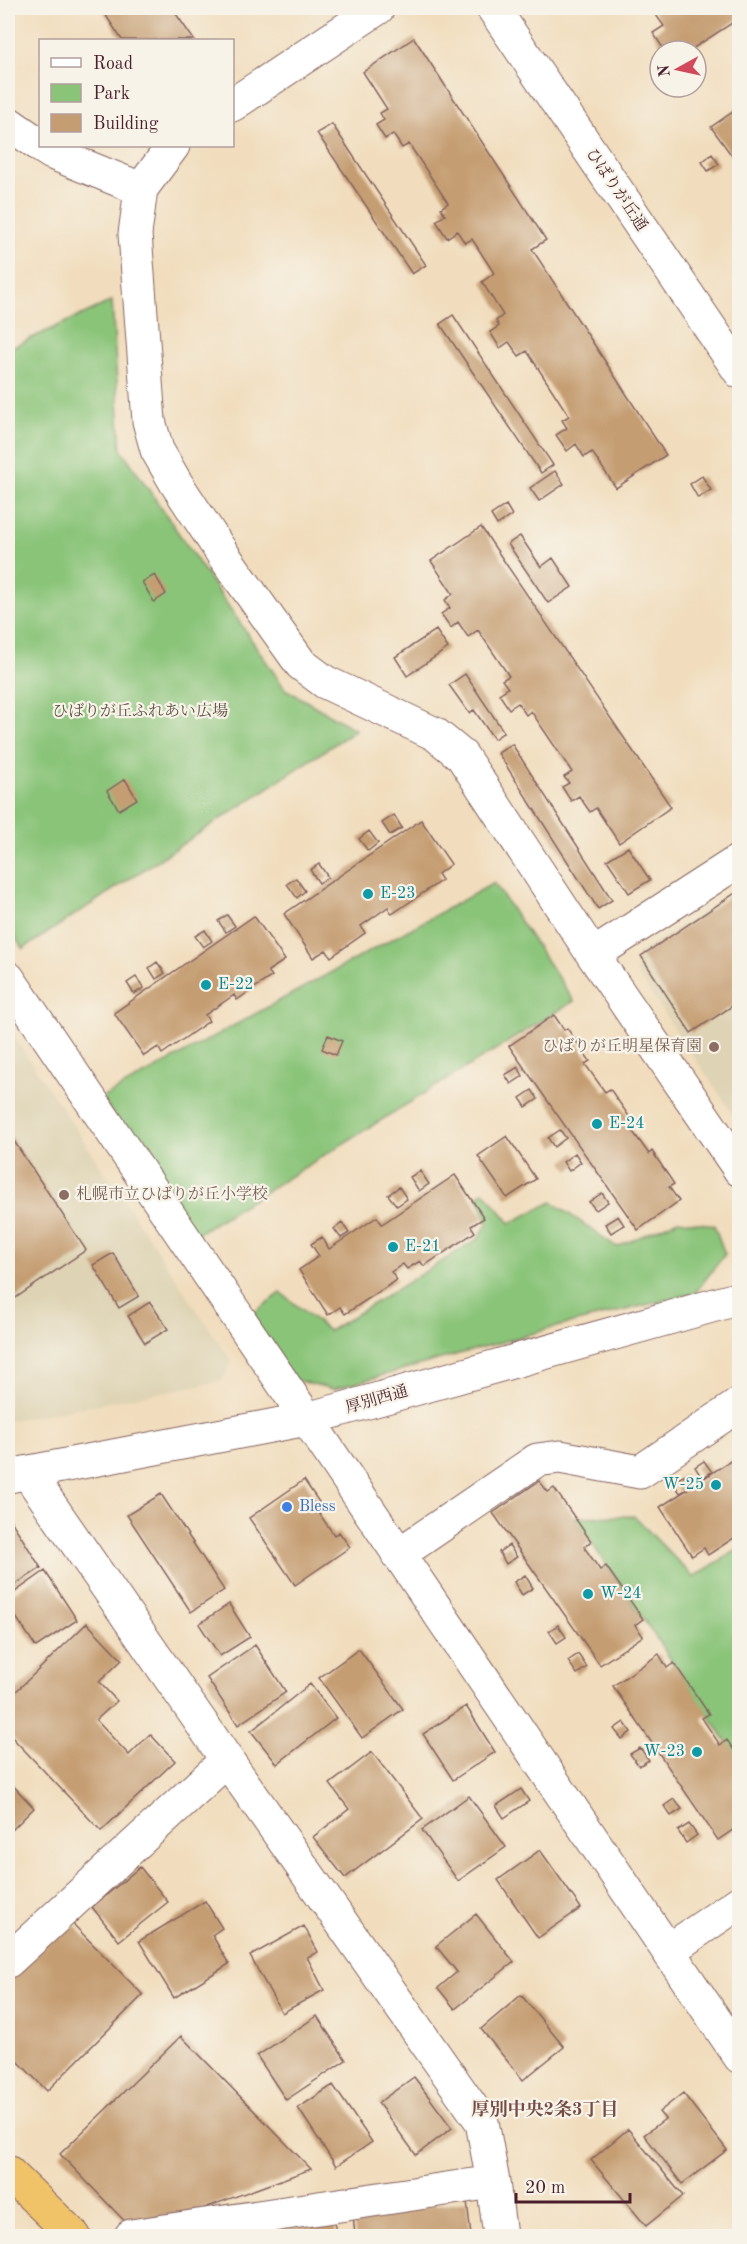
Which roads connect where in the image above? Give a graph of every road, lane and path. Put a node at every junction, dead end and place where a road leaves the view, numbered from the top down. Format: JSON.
{"nodes":[{"id":1,"x":378,"y":8,"type":"edge"},
{"id":2,"x":493,"y":8,"type":"edge"},
{"id":3,"x":234,"y":104,"type":"edge"},
{"id":4,"x":8,"y":123,"type":"edge"},
{"id":5,"x":39,"y":144,"type":"edge"},
{"id":6,"x":44,"y":147,"type":"edge"},
{"id":7,"x":172,"y":147,"type":"edge"},
{"id":8,"x":141,"y":189,"type":"junction"},
{"id":9,"x":740,"y":372,"type":"edge"},
{"id":10,"x":740,"y":860,"type":"edge"},
{"id":11,"x":593,"y":955,"type":"junction"},
{"id":12,"x":8,"y":978,"type":"edge"},
{"id":13,"x":740,"y":1170,"type":"edge"},
{"id":14,"x":740,"y":1298,"type":"edge"},
{"id":15,"x":740,"y":1404,"type":"edge"},
{"id":16,"x":307,"y":1419,"type":"junction"},
{"id":17,"x":18,"y":1475,"type":"edge"},
{"id":18,"x":398,"y":1555,"type":"junction"},
{"id":19,"x":227,"y":1760,"type":"junction"},
{"id":20,"x":740,"y":1902,"type":"edge"},
{"id":21,"x":668,"y":1951,"type":"junction"},
{"id":22,"x":8,"y":1960,"type":"edge"},
{"id":23,"x":740,"y":2057,"type":"edge"},
{"id":24,"x":8,"y":2172,"type":"edge"},
{"id":25,"x":493,"y":2182,"type":"junction"},
{"id":26,"x":74,"y":2236,"type":"edge"},
{"id":27,"x":131,"y":2236,"type":"edge"},
{"id":28,"x":500,"y":2236,"type":"edge"}],
"edges":[{"from":1,"to":3,"type":"street"},
{"from":2,"to":9,"type":"street","name":"ひばりが丘通"},
{"from":4,"to":5,"type":"street"},
{"from":6,"to":8,"type":"street"},
{"from":7,"to":8,"type":"street"},
{"from":8,"to":11,"type":"street"},
{"from":10,"to":11,"type":"street"},
{"from":11,"to":13,"type":"street"},
{"from":12,"to":16,"type":"street"},
{"from":14,"to":16,"type":"street","name":"厚別西通"},
{"from":15,"to":18,"type":"street"},
{"from":16,"to":17,"type":"street","name":"厚別西通"},
{"from":16,"to":18,"type":"street"},
{"from":17,"to":19,"type":"street"},
{"from":18,"to":21,"type":"street"},
{"from":19,"to":22,"type":"street"},
{"from":19,"to":25,"type":"street"},
{"from":20,"to":21,"type":"street"},
{"from":21,"to":23,"type":"street"},
{"from":24,"to":26,"type":"highway"},
{"from":25,"to":27,"type":"street"},
{"from":25,"to":28,"type":"street"}]}
